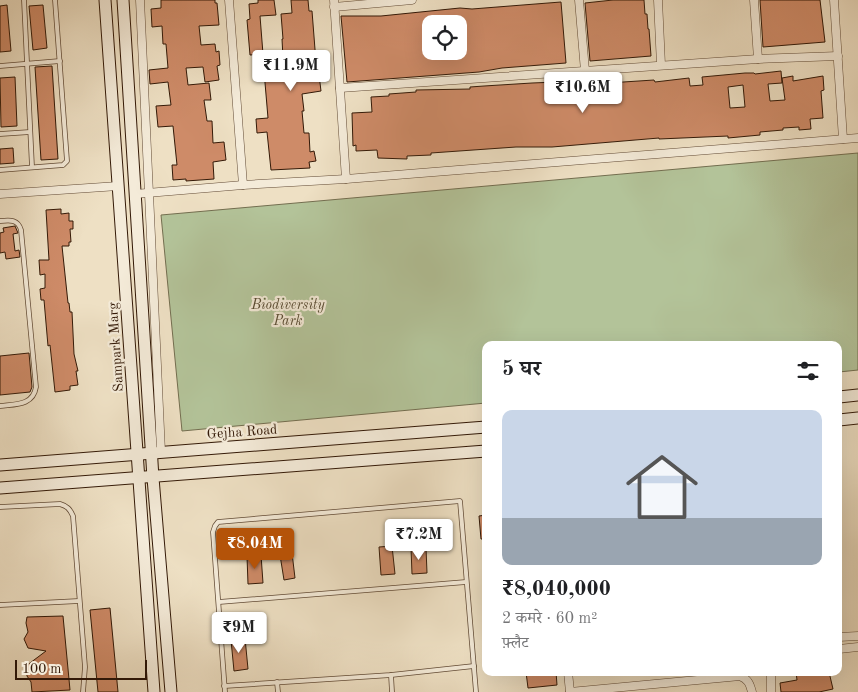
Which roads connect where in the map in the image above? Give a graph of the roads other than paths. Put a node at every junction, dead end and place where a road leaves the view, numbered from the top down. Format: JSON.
{"nodes":[{"id":1,"x":24,"y":0,"type":"edge"},
{"id":2,"x":55,"y":0,"type":"edge"},
{"id":3,"x":105,"y":0,"type":"edge"},
{"id":4,"x":123,"y":0,"type":"edge"},
{"id":5,"x":140,"y":0,"type":"edge"},
{"id":6,"x":229,"y":0,"type":"edge"},
{"id":7,"x":412,"y":0,"type":"edge"},
{"id":8,"x":579,"y":0,"type":"edge"},
{"id":9,"x":658,"y":0,"type":"edge"},
{"id":10,"x":754,"y":0,"type":"edge"},
{"id":11,"x":834,"y":0,"type":"edge"},
{"id":12,"x":334,"y":3,"type":"edge"},
{"id":13,"x":838,"y":56,"type":"junction"},
{"id":14,"x":758,"y":58,"type":"junction"},
{"id":15,"x":60,"y":61,"type":"junction"},
{"id":16,"x":27,"y":64,"type":"junction"},
{"id":17,"x":662,"y":65,"type":"junction"},
{"id":18,"x":0,"y":66,"type":"edge"},
{"id":19,"x":585,"y":71,"type":"junction"},
{"id":20,"x":340,"y":88,"type":"junction"},
{"id":21,"x":30,"y":132,"type":"junction"},
{"id":22,"x":0,"y":134,"type":"edge"},
{"id":23,"x":858,"y":138,"type":"edge"},
{"id":24,"x":843,"y":139,"type":"junction"},
{"id":25,"x":32,"y":167,"type":"junction"},
{"id":26,"x":0,"y":170,"type":"edge"},
{"id":27,"x":346,"y":179,"type":"junction"},
{"id":28,"x":243,"y":184,"type":"junction"},
{"id":29,"x":118,"y":186,"type":"junction"},
{"id":30,"x":149,"y":192,"type":"junction"},
{"id":31,"x":0,"y":194,"type":"edge"},
{"id":32,"x":135,"y":194,"type":"junction"},
{"id":33,"x":0,"y":221,"type":"edge"},
{"id":34,"x":858,"y":395,"type":"edge"},
{"id":35,"x":842,"y":397,"type":"edge"},
{"id":36,"x":0,"y":406,"type":"edge"},
{"id":37,"x":858,"y":418,"type":"edge"},
{"id":38,"x":842,"y":420,"type":"edge"},
{"id":39,"x":482,"y":427,"type":"edge"},
{"id":40,"x":482,"y":451,"type":"edge"},
{"id":41,"x":157,"y":453,"type":"junction"},
{"id":42,"x":138,"y":454,"type":"junction"},
{"id":43,"x":0,"y":465,"type":"edge"},
{"id":44,"x":139,"y":478,"type":"junction"},
{"id":45,"x":153,"y":478,"type":"junction"},
{"id":46,"x":0,"y":488,"type":"edge"},
{"id":47,"x":0,"y":507,"type":"edge"},
{"id":48,"x":466,"y":582,"type":"junction"},
{"id":49,"x":79,"y":601,"type":"junction"},
{"id":50,"x":219,"y":602,"type":"junction"},
{"id":51,"x":0,"y":604,"type":"edge"},
{"id":52,"x":858,"y":636,"type":"edge"},
{"id":53,"x":842,"y":637,"type":"edge"},
{"id":54,"x":858,"y":647,"type":"edge"},
{"id":55,"x":842,"y":649,"type":"edge"},
{"id":56,"x":474,"y":666,"type":"junction"},
{"id":57,"x":391,"y":675,"type":"junction"},
{"id":58,"x":568,"y":676,"type":"edge"},
{"id":59,"x":771,"y":676,"type":"edge"},
{"id":60,"x":277,"y":682,"type":"junction"},
{"id":61,"x":224,"y":686,"type":"junction"},
{"id":62,"x":82,"y":692,"type":"edge"},
{"id":63,"x":154,"y":692,"type":"edge"},
{"id":64,"x":171,"y":692,"type":"edge"},
{"id":65,"x":225,"y":692,"type":"edge"},
{"id":66,"x":278,"y":692,"type":"edge"},
{"id":67,"x":392,"y":692,"type":"edge"},
{"id":68,"x":476,"y":692,"type":"edge"},
{"id":69,"x":570,"y":692,"type":"edge"},
{"id":70,"x":752,"y":692,"type":"edge"},
{"id":71,"x":772,"y":692,"type":"edge"}],
"edges":[{"from":1,"to":16,"type":"lane"},
{"from":2,"to":15,"type":"lane"},
{"from":3,"to":29,"type":"street","name":"Sampark Marg"},
{"from":4,"to":32,"type":"street"},
{"from":5,"to":30,"type":"street"},
{"from":6,"to":28,"type":"street"},
{"from":7,"to":12,"type":"street"},
{"from":8,"to":19,"type":"street"},
{"from":9,"to":17,"type":"street"},
{"from":10,"to":14,"type":"street"},
{"from":11,"to":13,"type":"street"},
{"from":12,"to":20,"type":"street"},
{"from":13,"to":14,"type":"street"},
{"from":13,"to":24,"type":"street"},
{"from":14,"to":17,"type":"street"},
{"from":15,"to":16,"type":"lane"},
{"from":15,"to":25,"type":"lane"},
{"from":16,"to":18,"type":"lane"},
{"from":16,"to":21,"type":"lane"},
{"from":17,"to":19,"type":"street"},
{"from":19,"to":20,"type":"street"},
{"from":20,"to":27,"type":"street"},
{"from":21,"to":22,"type":"lane"},
{"from":21,"to":25,"type":"lane"},
{"from":23,"to":24,"type":"street"},
{"from":24,"to":27,"type":"street"},
{"from":25,"to":26,"type":"lane"},
{"from":27,"to":28,"type":"street"},
{"from":28,"to":30,"type":"street"},
{"from":29,"to":31,"type":"street"},
{"from":29,"to":42,"type":"street","name":"Sampark Marg"},
{"from":30,"to":32,"type":"street"},
{"from":30,"to":41,"type":"street"},
{"from":32,"to":41,"type":"street"},
{"from":33,"to":36,"type":"lane"},
{"from":34,"to":35,"type":"street"},
{"from":37,"to":38,"type":"street"},
{"from":39,"to":41,"type":"street","name":"Gejha Road"},
{"from":40,"to":45,"type":"street"},
{"from":41,"to":42,"type":"street","name":"Gejha Road"},
{"from":41,"to":45,"type":"street"},
{"from":42,"to":43,"type":"street","name":"Gejha Road"},
{"from":42,"to":44,"type":"street","name":"Sampark Marg"},
{"from":44,"to":45,"type":"street"},
{"from":44,"to":46,"type":"street"},
{"from":44,"to":63,"type":"street","name":"Sampark Marg"},
{"from":45,"to":64,"type":"street"},
{"from":47,"to":49,"type":"lane"},
{"from":48,"to":50,"type":"lane"},
{"from":48,"to":50,"type":"lane"},
{"from":48,"to":56,"type":"lane"},
{"from":49,"to":51,"type":"lane"},
{"from":49,"to":62,"type":"lane"},
{"from":50,"to":61,"type":"lane"},
{"from":52,"to":53,"type":"street"},
{"from":54,"to":55,"type":"street"},
{"from":56,"to":57,"type":"lane"},
{"from":56,"to":68,"type":"lane"},
{"from":57,"to":60,"type":"lane"},
{"from":57,"to":67,"type":"lane"},
{"from":58,"to":69,"type":"street"},
{"from":59,"to":71,"type":"street"},
{"from":60,"to":61,"type":"lane"},
{"from":60,"to":66,"type":"lane"},
{"from":61,"to":65,"type":"lane"},
{"from":69,"to":70,"type":"street"}]}
